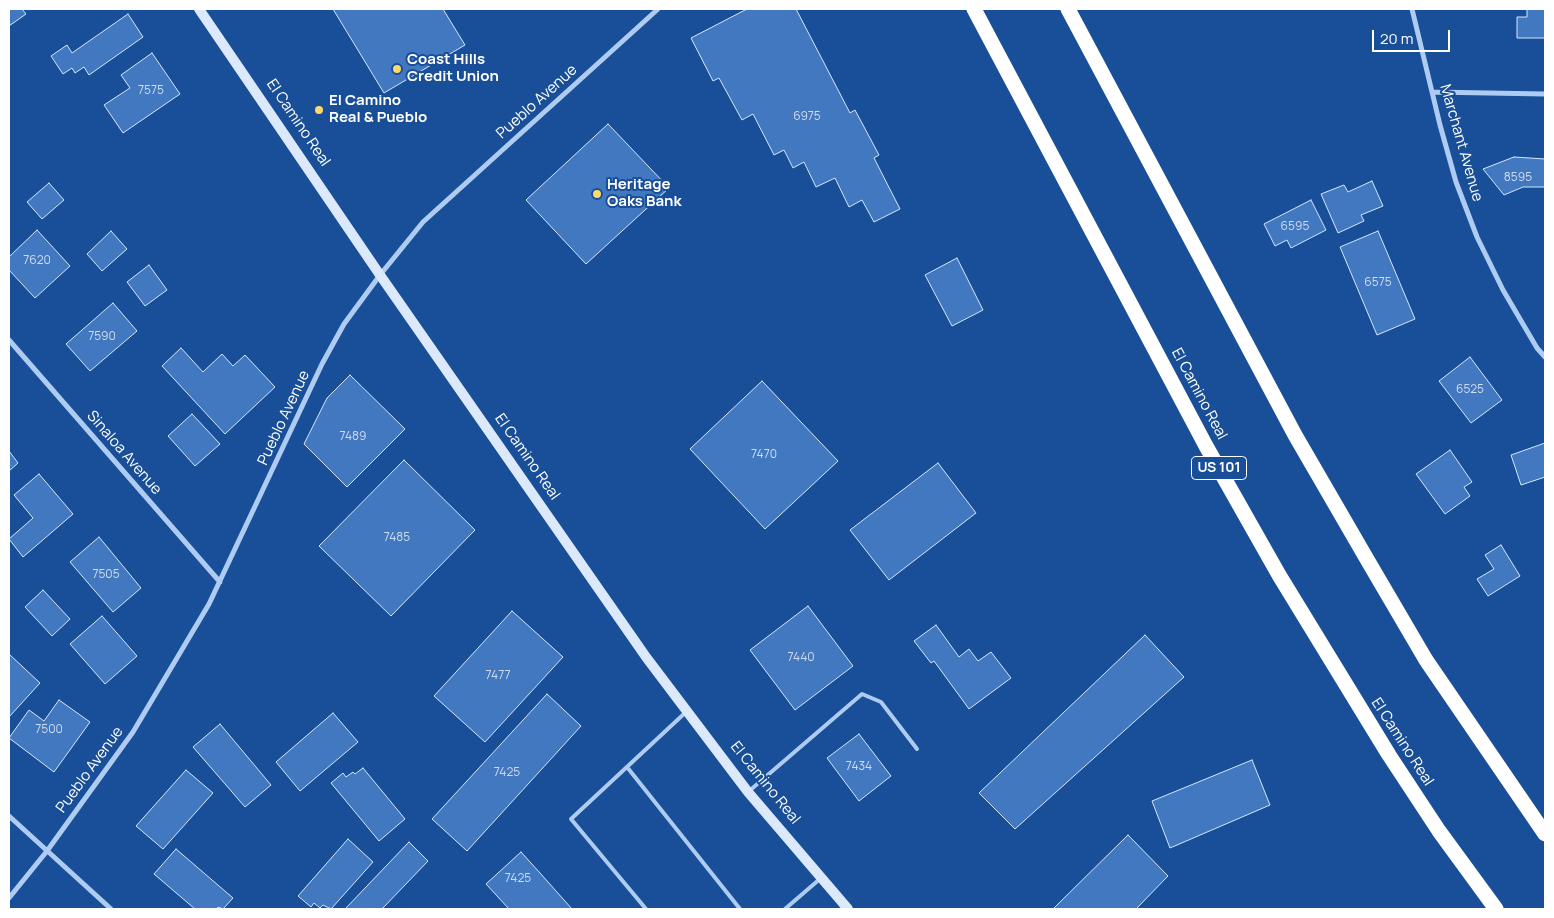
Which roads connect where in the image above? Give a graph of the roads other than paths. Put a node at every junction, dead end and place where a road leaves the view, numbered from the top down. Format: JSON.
{"nodes":[{"id":1,"x":199,"y":9,"type":"edge"},
{"id":2,"x":658,"y":9,"type":"edge"},
{"id":3,"x":974,"y":9,"type":"edge"},
{"id":4,"x":1068,"y":9,"type":"edge"},
{"id":5,"x":1412,"y":9,"type":"edge"},
{"id":6,"x":1432,"y":92,"type":"junction"},
{"id":7,"x":1545,"y":94,"type":"edge"},
{"id":8,"x":380,"y":275,"type":"junction"},
{"id":9,"x":9,"y":340,"type":"edge"},
{"id":10,"x":1545,"y":358,"type":"edge"},
{"id":11,"x":220,"y":582,"type":"junction"},
{"id":12,"x":686,"y":712,"type":"junction"},
{"id":13,"x":917,"y":749,"type":"dead end"},
{"id":14,"x":627,"y":767,"type":"junction"},
{"id":15,"x":748,"y":792,"type":"junction"},
{"id":16,"x":9,"y":816,"type":"edge"},
{"id":17,"x":1545,"y":834,"type":"edge"},
{"id":18,"x":47,"y":851,"type":"junction"},
{"id":19,"x":821,"y":878,"type":"junction"},
{"id":20,"x":9,"y":898,"type":"edge"},
{"id":21,"x":110,"y":909,"type":"edge"},
{"id":22,"x":646,"y":909,"type":"edge"},
{"id":23,"x":740,"y":909,"type":"edge"},
{"id":24,"x":785,"y":909,"type":"edge"},
{"id":25,"x":848,"y":909,"type":"edge"},
{"id":26,"x":1496,"y":909,"type":"edge"}],
"edges":[{"from":1,"to":8,"type":"main road","name":"El Camino Real"},
{"from":2,"to":8,"type":"street","name":"Pueblo Avenue"},
{"from":3,"to":26,"type":"highway","name":"El Camino Real","number":"US 101"},
{"from":4,"to":17,"type":"highway"},
{"from":5,"to":6,"type":"street","name":"Marchant Avenue"},
{"from":6,"to":7,"type":"street"},
{"from":6,"to":10,"type":"street","name":"Marchant Avenue"},
{"from":8,"to":11,"type":"street","name":"Pueblo Avenue"},
{"from":8,"to":12,"type":"main road","name":"El Camino Real"},
{"from":9,"to":11,"type":"street","name":"Sinaloa Avenue"},
{"from":11,"to":18,"type":"street","name":"Pueblo Avenue"},
{"from":12,"to":14,"type":"lane"},
{"from":12,"to":15,"type":"main road","name":"El Camino Real"},
{"from":13,"to":15,"type":"lane"},
{"from":14,"to":22,"type":"lane"},
{"from":14,"to":23,"type":"lane"},
{"from":15,"to":19,"type":"main road","name":"El Camino Real"},
{"from":16,"to":18,"type":"street"},
{"from":18,"to":20,"type":"street","name":"Pueblo Avenue"},
{"from":18,"to":21,"type":"street"},
{"from":19,"to":24,"type":"lane"},
{"from":19,"to":25,"type":"main road","name":"El Camino Real"}]}
